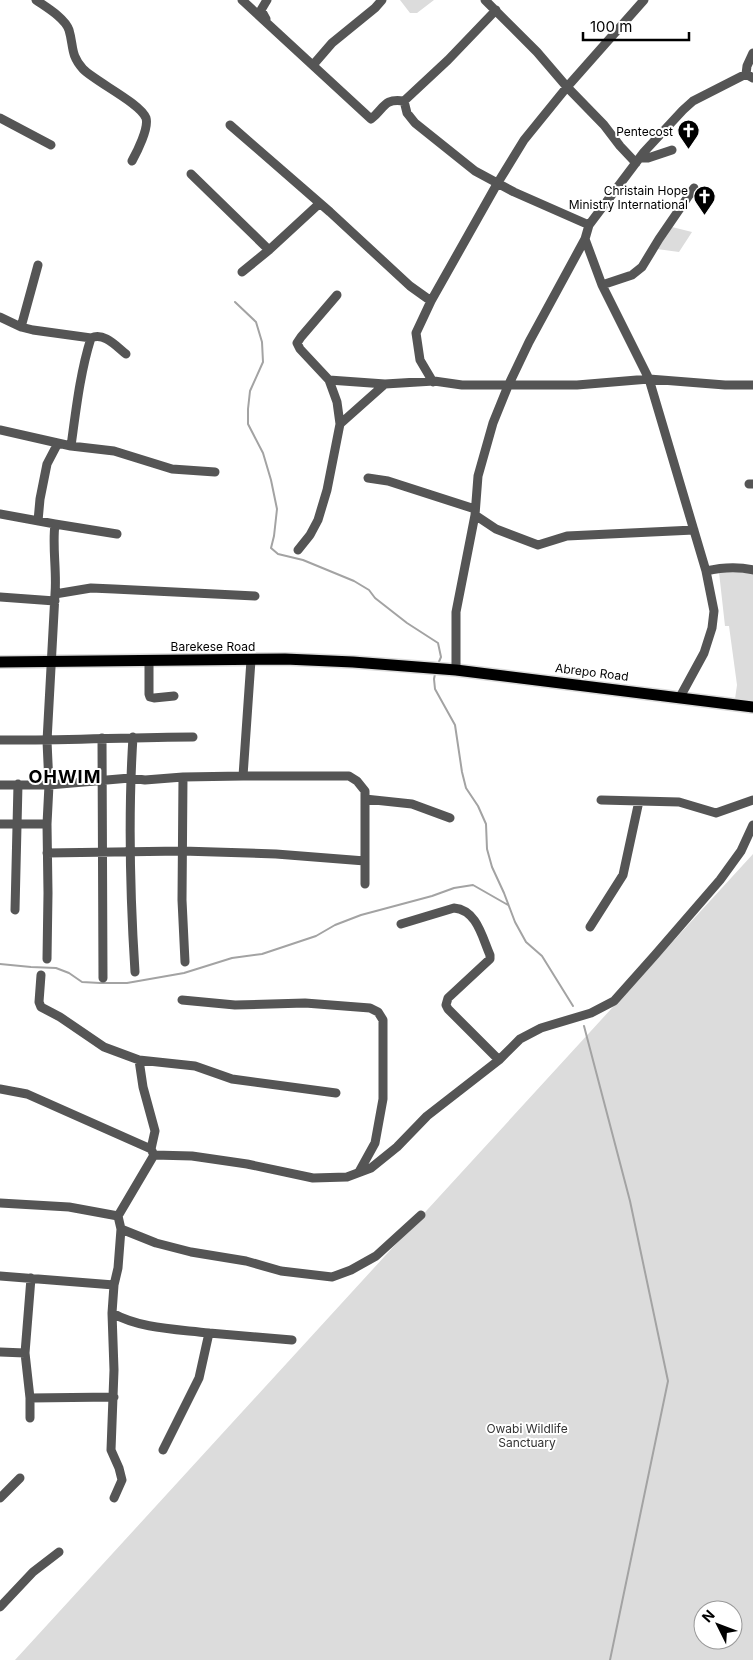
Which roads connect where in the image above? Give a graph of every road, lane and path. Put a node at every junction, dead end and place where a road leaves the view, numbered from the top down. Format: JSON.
{"nodes":[{"id":1,"x":36,"y":0,"type":"edge"},
{"id":2,"x":242,"y":0,"type":"edge"},
{"id":3,"x":267,"y":0,"type":"edge"},
{"id":4,"x":382,"y":0,"type":"edge"},
{"id":5,"x":485,"y":0,"type":"edge"},
{"id":6,"x":644,"y":0,"type":"edge"},
{"id":7,"x":496,"y":10,"type":"junction"},
{"id":8,"x":270,"y":26,"type":"junction"},
{"id":9,"x":753,"y":54,"type":"edge"},
{"id":10,"x":313,"y":65,"type":"junction"},
{"id":11,"x":750,"y":76,"type":"edge"},
{"id":12,"x":568,"y":87,"type":"junction"},
{"id":13,"x":404,"y":101,"type":"junction"},
{"id":14,"x":0,"y":118,"type":"edge"},
{"id":15,"x":230,"y":125,"type":"dead end"},
{"id":16,"x":51,"y":145,"type":"dead end"},
{"id":17,"x":672,"y":150,"type":"dead end"},
{"id":18,"x":132,"y":161,"type":"dead end"},
{"id":19,"x":638,"y":161,"type":"junction"},
{"id":20,"x":191,"y":174,"type":"dead end"},
{"id":21,"x":497,"y":184,"type":"junction"},
{"id":22,"x":694,"y":188,"type":"dead end"},
{"id":23,"x":320,"y":203,"type":"junction"},
{"id":24,"x":589,"y":225,"type":"junction"},
{"id":25,"x":585,"y":240,"type":"junction"},
{"id":26,"x":269,"y":250,"type":"junction"},
{"id":27,"x":38,"y":265,"type":"dead end"},
{"id":28,"x":242,"y":272,"type":"dead end"},
{"id":29,"x":602,"y":285,"type":"junction"},
{"id":30,"x":337,"y":295,"type":"dead end"},
{"id":31,"x":431,"y":301,"type":"junction"},
{"id":32,"x":0,"y":316,"type":"edge"},
{"id":33,"x":21,"y":327,"type":"junction"},
{"id":34,"x":91,"y":338,"type":"junction"},
{"id":35,"x":126,"y":354,"type":"dead end"},
{"id":36,"x":649,"y":379,"type":"junction"},
{"id":37,"x":329,"y":380,"type":"junction"},
{"id":38,"x":433,"y":382,"type":"junction"},
{"id":39,"x":385,"y":384,"type":"junction"},
{"id":40,"x":753,"y":385,"type":"edge"},
{"id":41,"x":508,"y":386,"type":"junction"},
{"id":42,"x":340,"y":424,"type":"junction"},
{"id":43,"x":0,"y":430,"type":"edge"},
{"id":44,"x":58,"y":443,"type":"junction"},
{"id":45,"x":71,"y":446,"type":"junction"},
{"id":46,"x":215,"y":472,"type":"dead end"},
{"id":47,"x":368,"y":478,"type":"dead end"},
{"id":48,"x":475,"y":512,"type":"junction"},
{"id":49,"x":0,"y":514,"type":"edge"},
{"id":50,"x":38,"y":521,"type":"junction"},
{"id":51,"x":55,"y":524,"type":"junction"},
{"id":52,"x":694,"y":530,"type":"junction"},
{"id":53,"x":117,"y":534,"type":"dead end"},
{"id":54,"x":298,"y":550,"type":"dead end"},
{"id":55,"x":753,"y":570,"type":"edge"},
{"id":56,"x":706,"y":571,"type":"junction"},
{"id":57,"x":255,"y":596,"type":"dead end"},
{"id":58,"x":0,"y":597,"type":"edge"},
{"id":59,"x":55,"y":597,"type":"junction"},
{"id":60,"x":149,"y":660,"type":"junction"},
{"id":61,"x":251,"y":660,"type":"junction"},
{"id":62,"x":50,"y":661,"type":"junction"},
{"id":63,"x":0,"y":662,"type":"edge"},
{"id":64,"x":427,"y":668,"type":"joint"},
{"id":65,"x":456,"y":670,"type":"junction"},
{"id":66,"x":174,"y":696,"type":"dead end"},
{"id":67,"x":680,"y":697,"type":"junction"},
{"id":68,"x":753,"y":707,"type":"edge"},
{"id":69,"x":133,"y":737,"type":"junction"},
{"id":70,"x":193,"y":737,"type":"dead end"},
{"id":71,"x":102,"y":738,"type":"junction"},
{"id":72,"x":0,"y":740,"type":"edge"},
{"id":73,"x":47,"y":741,"type":"junction"},
{"id":74,"x":243,"y":776,"type":"junction"},
{"id":75,"x":183,"y":777,"type":"junction"},
{"id":76,"x":130,"y":778,"type":"junction"},
{"id":77,"x":101,"y":781,"type":"junction"},
{"id":78,"x":18,"y":784,"type":"junction"},
{"id":79,"x":0,"y":785,"type":"edge"},
{"id":80,"x":50,"y":785,"type":"junction"},
{"id":81,"x":365,"y":798,"type":"junction"},
{"id":82,"x":600,"y":800,"type":"dead end"},
{"id":83,"x":753,"y":800,"type":"edge"},
{"id":84,"x":639,"y":801,"type":"junction"},
{"id":85,"x":450,"y":818,"type":"dead end"},
{"id":86,"x":0,"y":824,"type":"edge"},
{"id":87,"x":18,"y":824,"type":"junction"},
{"id":88,"x":47,"y":824,"type":"junction"},
{"id":89,"x":753,"y":825,"type":"edge"},
{"id":90,"x":182,"y":851,"type":"junction"},
{"id":91,"x":130,"y":852,"type":"junction"},
{"id":92,"x":48,"y":853,"type":"junction"},
{"id":93,"x":102,"y":853,"type":"junction"},
{"id":94,"x":365,"y":861,"type":"junction"},
{"id":95,"x":365,"y":884,"type":"dead end"},
{"id":96,"x":15,"y":910,"type":"dead end"},
{"id":97,"x":401,"y":924,"type":"dead end"},
{"id":98,"x":590,"y":927,"type":"dead end"},
{"id":99,"x":46,"y":959,"type":"dead end"},
{"id":100,"x":185,"y":962,"type":"dead end"},
{"id":101,"x":135,"y":972,"type":"dead end"},
{"id":102,"x":42,"y":975,"type":"dead end"},
{"id":103,"x":103,"y":978,"type":"dead end"},
{"id":104,"x":182,"y":1000,"type":"dead end"},
{"id":105,"x":139,"y":1060,"type":"junction"},
{"id":106,"x":499,"y":1060,"type":"junction"},
{"id":107,"x":0,"y":1089,"type":"edge"},
{"id":108,"x":336,"y":1093,"type":"dead end"},
{"id":109,"x":152,"y":1152,"type":"junction"},
{"id":110,"x":359,"y":1172,"type":"junction"},
{"id":111,"x":0,"y":1203,"type":"edge"},
{"id":112,"x":421,"y":1215,"type":"dead end"},
{"id":113,"x":118,"y":1216,"type":"junction"},
{"id":114,"x":121,"y":1229,"type":"junction"},
{"id":115,"x":0,"y":1276,"type":"edge"},
{"id":116,"x":31,"y":1278,"type":"junction"},
{"id":117,"x":114,"y":1285,"type":"junction"},
{"id":118,"x":112,"y":1313,"type":"junction"},
{"id":119,"x":209,"y":1332,"type":"junction"},
{"id":120,"x":292,"y":1340,"type":"dead end"},
{"id":121,"x":0,"y":1352,"type":"edge"},
{"id":122,"x":25,"y":1353,"type":"junction"},
{"id":123,"x":114,"y":1397,"type":"junction"},
{"id":124,"x":30,"y":1398,"type":"junction"},
{"id":125,"x":30,"y":1418,"type":"dead end"},
{"id":126,"x":163,"y":1450,"type":"dead end"},
{"id":127,"x":20,"y":1478,"type":"dead end"},
{"id":128,"x":0,"y":1498,"type":"edge"},
{"id":129,"x":114,"y":1498,"type":"dead end"},
{"id":130,"x":59,"y":1552,"type":"dead end"},
{"id":131,"x":0,"y":1607,"type":"edge"}],
"edges":[{"from":1,"to":18,"type":"street"},
{"from":2,"to":8,"type":"street"},
{"from":3,"to":8,"type":"street"},
{"from":4,"to":10,"type":"street"},
{"from":5,"to":7,"type":"street"},
{"from":6,"to":12,"type":"street"},
{"from":7,"to":12,"type":"street"},
{"from":7,"to":13,"type":"street"},
{"from":8,"to":10,"type":"street"},
{"from":9,"to":11,"type":"street"},
{"from":10,"to":13,"type":"street"},
{"from":11,"to":19,"type":"street"},
{"from":12,"to":19,"type":"street"},
{"from":12,"to":21,"type":"street"},
{"from":13,"to":21,"type":"street"},
{"from":14,"to":16,"type":"street"},
{"from":15,"to":23,"type":"street"},
{"from":17,"to":19,"type":"street"},
{"from":19,"to":24,"type":"street"},
{"from":20,"to":26,"type":"street"},
{"from":21,"to":24,"type":"street"},
{"from":21,"to":31,"type":"street"},
{"from":22,"to":29,"type":"street"},
{"from":23,"to":26,"type":"street"},
{"from":23,"to":31,"type":"street"},
{"from":24,"to":25,"type":"street"},
{"from":25,"to":29,"type":"street"},
{"from":25,"to":41,"type":"street"},
{"from":26,"to":28,"type":"street"},
{"from":27,"to":33,"type":"street"},
{"from":29,"to":36,"type":"street"},
{"from":30,"to":37,"type":"street"},
{"from":31,"to":38,"type":"street"},
{"from":32,"to":33,"type":"street"},
{"from":33,"to":34,"type":"street"},
{"from":34,"to":35,"type":"street"},
{"from":34,"to":45,"type":"street"},
{"from":36,"to":40,"type":"street"},
{"from":36,"to":41,"type":"street"},
{"from":36,"to":52,"type":"street"},
{"from":37,"to":39,"type":"street"},
{"from":37,"to":42,"type":"street"},
{"from":38,"to":39,"type":"street"},
{"from":38,"to":41,"type":"street"},
{"from":39,"to":42,"type":"street"},
{"from":41,"to":48,"type":"street"},
{"from":42,"to":54,"type":"street"},
{"from":43,"to":44,"type":"street"},
{"from":44,"to":45,"type":"street"},
{"from":44,"to":50,"type":"street"},
{"from":45,"to":46,"type":"street"},
{"from":47,"to":48,"type":"street"},
{"from":48,"to":52,"type":"street"},
{"from":48,"to":65,"type":"street"},
{"from":49,"to":50,"type":"street"},
{"from":50,"to":51,"type":"street"},
{"from":51,"to":53,"type":"street"},
{"from":51,"to":59,"type":"street"},
{"from":52,"to":56,"type":"street"},
{"from":55,"to":56,"type":"street"},
{"from":56,"to":67,"type":"street"},
{"from":57,"to":59,"type":"street"},
{"from":58,"to":59,"type":"street"},
{"from":59,"to":62,"type":"street"},
{"from":60,"to":61,"type":"main road","name":"Barekese Road"},
{"from":60,"to":62,"type":"main road","name":"Barekese Road"},
{"from":60,"to":66,"type":"street"},
{"from":61,"to":64,"type":"main road","name":"Barekese Road"},
{"from":61,"to":74,"type":"street"},
{"from":62,"to":63,"type":"main road","name":"Barekese Road"},
{"from":62,"to":73,"type":"street"},
{"from":64,"to":65,"type":"main road","name":"Abrepo Road"},
{"from":65,"to":67,"type":"main road","name":"Abrepo Road"},
{"from":67,"to":68,"type":"main road","name":"Abrepo Road"},
{"from":69,"to":70,"type":"street"},
{"from":69,"to":71,"type":"street"},
{"from":69,"to":76,"type":"street"},
{"from":71,"to":73,"type":"street"},
{"from":71,"to":77,"type":"street"},
{"from":72,"to":73,"type":"street"},
{"from":73,"to":80,"type":"street"},
{"from":74,"to":75,"type":"street"},
{"from":74,"to":81,"type":"street"},
{"from":75,"to":76,"type":"street"},
{"from":75,"to":90,"type":"street"},
{"from":76,"to":77,"type":"street"},
{"from":76,"to":91,"type":"street"},
{"from":77,"to":80,"type":"street"},
{"from":77,"to":93,"type":"street"},
{"from":78,"to":79,"type":"street"},
{"from":78,"to":80,"type":"street"},
{"from":78,"to":87,"type":"street"},
{"from":80,"to":88,"type":"street"},
{"from":81,"to":85,"type":"street"},
{"from":81,"to":94,"type":"street"},
{"from":82,"to":84,"type":"street"},
{"from":83,"to":84,"type":"street"},
{"from":84,"to":98,"type":"street"},
{"from":86,"to":87,"type":"street"},
{"from":87,"to":88,"type":"street"},
{"from":87,"to":96,"type":"street"},
{"from":88,"to":92,"type":"street"},
{"from":89,"to":106,"type":"street"},
{"from":90,"to":91,"type":"street"},
{"from":90,"to":94,"type":"street"},
{"from":90,"to":100,"type":"street"},
{"from":91,"to":93,"type":"street"},
{"from":91,"to":101,"type":"street"},
{"from":92,"to":93,"type":"street"},
{"from":92,"to":99,"type":"street"},
{"from":93,"to":103,"type":"street"},
{"from":94,"to":95,"type":"street"},
{"from":97,"to":106,"type":"street"},
{"from":102,"to":105,"type":"street"},
{"from":104,"to":110,"type":"street"},
{"from":105,"to":108,"type":"street"},
{"from":105,"to":109,"type":"street"},
{"from":106,"to":110,"type":"street"},
{"from":107,"to":109,"type":"street"},
{"from":109,"to":110,"type":"street"},
{"from":109,"to":113,"type":"street"},
{"from":111,"to":113,"type":"street"},
{"from":112,"to":114,"type":"street"},
{"from":113,"to":114,"type":"street"},
{"from":114,"to":117,"type":"street"},
{"from":115,"to":116,"type":"street"},
{"from":116,"to":117,"type":"street"},
{"from":116,"to":122,"type":"street"},
{"from":117,"to":118,"type":"street"},
{"from":118,"to":119,"type":"street"},
{"from":118,"to":123,"type":"street"},
{"from":119,"to":120,"type":"street"},
{"from":119,"to":126,"type":"street"},
{"from":121,"to":122,"type":"street"},
{"from":122,"to":124,"type":"street"},
{"from":123,"to":124,"type":"street"},
{"from":123,"to":129,"type":"street"},
{"from":124,"to":125,"type":"street"},
{"from":127,"to":128,"type":"street"},
{"from":130,"to":131,"type":"street"}]}
